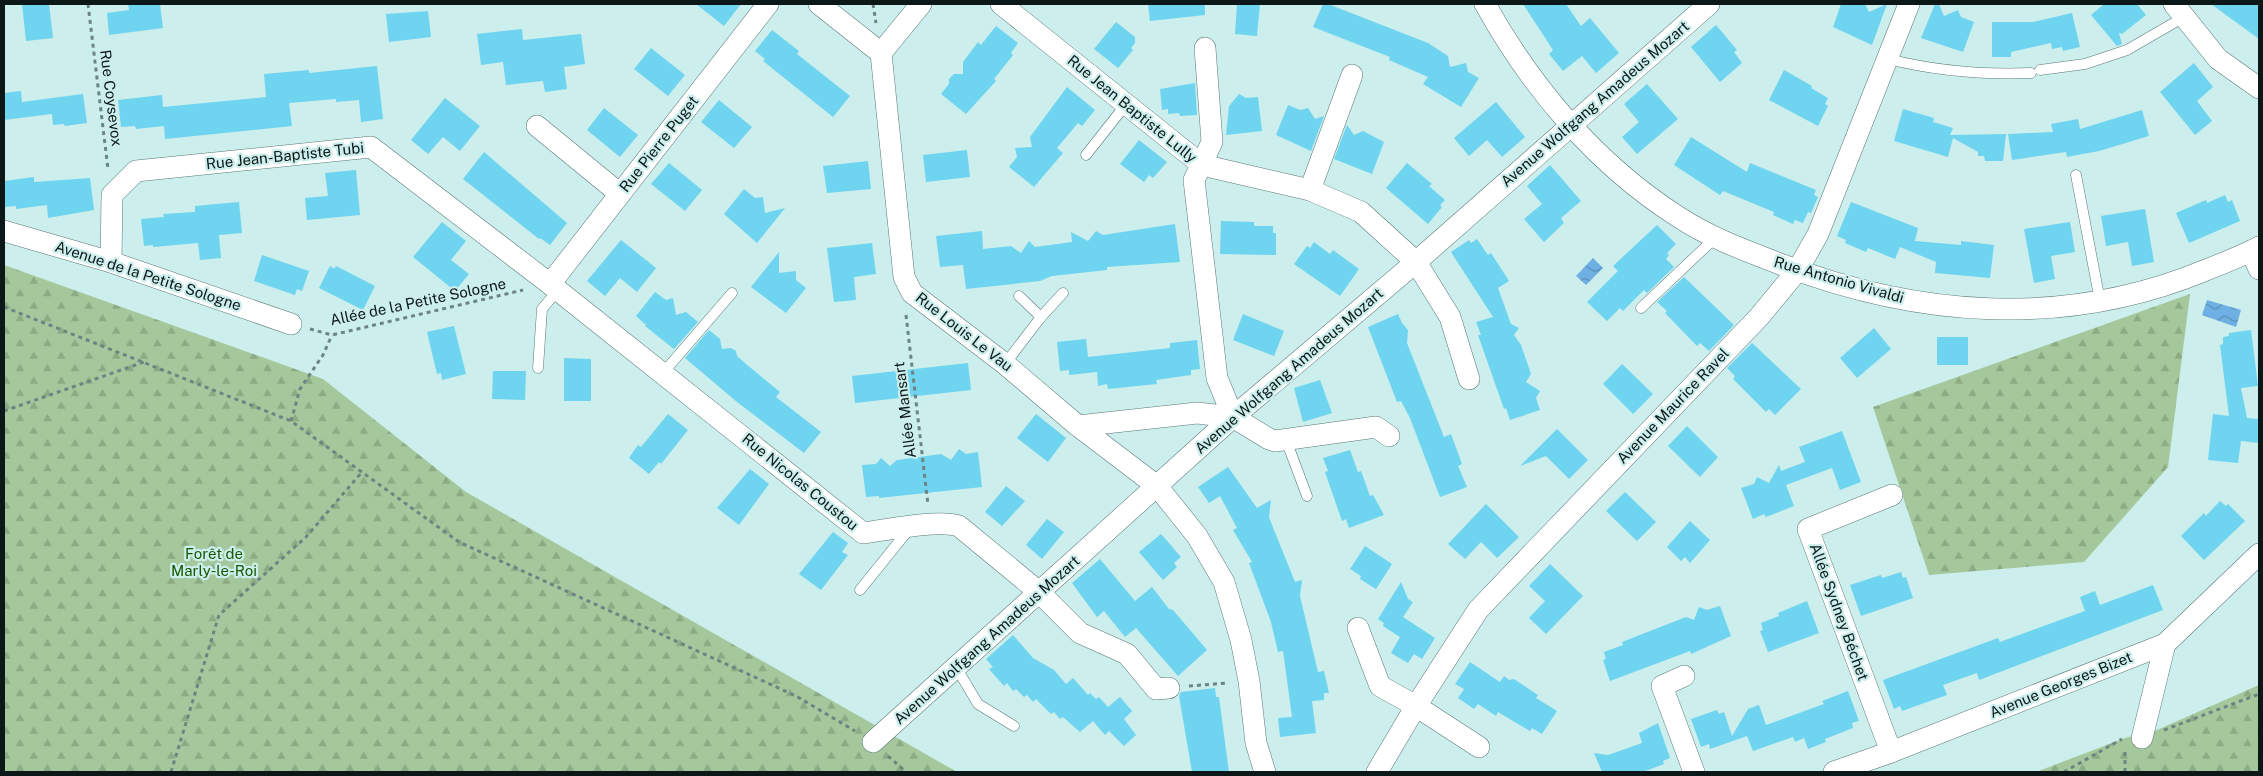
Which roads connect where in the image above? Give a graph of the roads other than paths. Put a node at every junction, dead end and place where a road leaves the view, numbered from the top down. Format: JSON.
{"nodes":[{"id":1,"x":768,"y":4,"type":"edge"},
{"id":2,"x":818,"y":4,"type":"edge"},
{"id":3,"x":921,"y":4,"type":"edge"},
{"id":4,"x":1001,"y":4,"type":"edge"},
{"id":5,"x":1485,"y":4,"type":"edge"},
{"id":6,"x":1709,"y":4,"type":"edge"},
{"id":7,"x":1909,"y":4,"type":"edge"},
{"id":8,"x":2179,"y":10,"type":"edge"},
{"id":9,"x":1205,"y":48,"type":"dead end"},
{"id":10,"x":881,"y":54,"type":"junction"},
{"id":11,"x":1888,"y":59,"type":"junction"},
{"id":12,"x":1352,"y":75,"type":"dead end"},
{"id":13,"x":2259,"y":88,"type":"edge"},
{"id":14,"x":1127,"y":104,"type":"junction"},
{"id":15,"x":1571,"y":124,"type":"junction"},
{"id":16,"x":538,"y":126,"type":"dead end"},
{"id":17,"x":1086,"y":155,"type":"dead end"},
{"id":18,"x":1202,"y":165,"type":"junction"},
{"id":19,"x":2076,"y":175,"type":"dead end"},
{"id":20,"x":1310,"y":190,"type":"junction"},
{"id":21,"x":620,"y":194,"type":"junction"},
{"id":22,"x":4,"y":231,"type":"edge"},
{"id":23,"x":1715,"y":238,"type":"junction"},
{"id":24,"x":2257,"y":256,"type":"edge"},
{"id":25,"x":111,"y":262,"type":"junction"},
{"id":26,"x":1416,"y":262,"type":"junction"},
{"id":27,"x":1797,"y":271,"type":"junction"},
{"id":28,"x":554,"y":287,"type":"junction"},
{"id":29,"x":732,"y":293,"type":"dead end"},
{"id":30,"x":1063,"y":293,"type":"dead end"},
{"id":31,"x":1018,"y":296,"type":"dead end"},
{"id":32,"x":2100,"y":301,"type":"junction"},
{"id":33,"x":1641,"y":308,"type":"dead end"},
{"id":34,"x":1041,"y":317,"type":"junction"},
{"id":35,"x":291,"y":324,"type":"road end"},
{"id":36,"x":1005,"y":364,"type":"junction"},
{"id":37,"x":538,"y":368,"type":"dead end"},
{"id":38,"x":663,"y":373,"type":"junction"},
{"id":39,"x":1469,"y":379,"type":"dead end"},
{"id":40,"x":1233,"y":417,"type":"junction"},
{"id":41,"x":1078,"y":426,"type":"junction"},
{"id":42,"x":1389,"y":436,"type":"dead end"},
{"id":43,"x":1286,"y":440,"type":"junction"},
{"id":44,"x":1157,"y":486,"type":"junction"},
{"id":45,"x":1892,"y":495,"type":"dead end"},
{"id":46,"x":1307,"y":496,"type":"dead end"},
{"id":47,"x":920,"y":526,"type":"junction"},
{"id":48,"x":2259,"y":554,"type":"edge"},
{"id":49,"x":860,"y":590,"type":"dead end"},
{"id":50,"x":1040,"y":592,"type":"junction"},
{"id":51,"x":1358,"y":628,"type":"dead end"},
{"id":52,"x":2165,"y":644,"type":"junction"},
{"id":53,"x":956,"y":667,"type":"junction"},
{"id":54,"x":1684,"y":676,"type":"dead end"},
{"id":55,"x":1169,"y":688,"type":"road end"},
{"id":56,"x":1416,"y":706,"type":"junction"},
{"id":57,"x":1014,"y":726,"type":"dead end"},
{"id":58,"x":2134,"y":738,"type":"road end"},
{"id":59,"x":873,"y":742,"type":"road end"},
{"id":60,"x":1478,"y":747,"type":"dead end"},
{"id":61,"x":1891,"y":752,"type":"junction"},
{"id":62,"x":1265,"y":772,"type":"edge"},
{"id":63,"x":1377,"y":772,"type":"edge"},
{"id":64,"x":1694,"y":772,"type":"edge"},
{"id":65,"x":1834,"y":772,"type":"edge"}],
"edges":[{"from":1,"to":21,"type":"street","name":"Rue Pierre Puget"},
{"from":2,"to":10,"type":"street"},
{"from":3,"to":10,"type":"street"},
{"from":4,"to":14,"type":"street","name":"Rue Jean Baptiste Lully"},
{"from":5,"to":15,"type":"street","name":"Rue Antonio Vivaldi"},
{"from":6,"to":15,"type":"street","name":"Avenue Wolfgang Amadeus Mozart"},
{"from":7,"to":11,"type":"street","name":"Avenue Maurice Ravel"},
{"from":8,"to":11,"type":"lane"},
{"from":8,"to":13,"type":"street"},
{"from":9,"to":18,"type":"street"},
{"from":10,"to":36,"type":"street","name":"Rue Louis Le Vau"},
{"from":11,"to":27,"type":"street","name":"Avenue Maurice Ravel"},
{"from":12,"to":20,"type":"street"},
{"from":14,"to":17,"type":"lane"},
{"from":14,"to":18,"type":"street","name":"Rue Jean Baptiste Lully"},
{"from":15,"to":23,"type":"street","name":"Rue Antonio Vivaldi"},
{"from":15,"to":26,"type":"street","name":"Avenue Wolfgang Amadeus Mozart"},
{"from":16,"to":21,"type":"street"},
{"from":18,"to":20,"type":"street"},
{"from":18,"to":40,"type":"street","name":"Rue Jean Baptiste Lully"},
{"from":19,"to":32,"type":"lane"},
{"from":20,"to":26,"type":"street"},
{"from":21,"to":28,"type":"street","name":"Rue Pierre Puget"},
{"from":22,"to":25,"type":"street","name":"Avenue de la Petite Sologne"},
{"from":23,"to":27,"type":"street","name":"Rue Antonio Vivaldi"},
{"from":23,"to":33,"type":"lane"},
{"from":24,"to":32,"type":"street","name":"Rue Antonio Vivaldi"},
{"from":25,"to":28,"type":"street","name":"Rue Jean-Baptiste Tubi"},
{"from":25,"to":35,"type":"street","name":"Avenue de la Petite Sologne"},
{"from":26,"to":39,"type":"street"},
{"from":26,"to":40,"type":"street","name":"Avenue Wolfgang Amadeus Mozart"},
{"from":27,"to":32,"type":"street","name":"Rue Antonio Vivaldi"},
{"from":27,"to":56,"type":"street","name":"Avenue Maurice Ravel"},
{"from":28,"to":37,"type":"lane"},
{"from":28,"to":38,"type":"street","name":"Rue Nicolas Coustou"},
{"from":29,"to":38,"type":"lane"},
{"from":30,"to":34,"type":"lane"},
{"from":31,"to":34,"type":"lane"},
{"from":34,"to":36,"type":"lane"},
{"from":36,"to":41,"type":"street","name":"Rue Louis Le Vau"},
{"from":38,"to":47,"type":"street","name":"Rue Nicolas Coustou"},
{"from":40,"to":41,"type":"street"},
{"from":40,"to":43,"type":"street"},
{"from":40,"to":44,"type":"street","name":"Avenue Wolfgang Amadeus Mozart"},
{"from":41,"to":44,"type":"street","name":"Rue Louis Le Vau"},
{"from":42,"to":43,"type":"street"},
{"from":43,"to":46,"type":"lane"},
{"from":44,"to":50,"type":"street","name":"Avenue Wolfgang Amadeus Mozart"},
{"from":44,"to":62,"type":"street"},
{"from":45,"to":61,"type":"street","name":"Allée Sydney Béchet"},
{"from":47,"to":49,"type":"lane"},
{"from":47,"to":50,"type":"street","name":"Rue Nicolas Coustou"},
{"from":48,"to":52,"type":"street","name":"Avenue Georges Bizet"},
{"from":50,"to":53,"type":"street","name":"Avenue Wolfgang Amadeus Mozart"},
{"from":50,"to":55,"type":"street","name":"Rue Nicolas Coustou"},
{"from":51,"to":56,"type":"street"},
{"from":52,"to":58,"type":"street"},
{"from":52,"to":61,"type":"street","name":"Avenue Georges Bizet"},
{"from":53,"to":57,"type":"lane"},
{"from":53,"to":59,"type":"street","name":"Avenue Wolfgang Amadeus Mozart"},
{"from":54,"to":64,"type":"street"},
{"from":56,"to":60,"type":"street"},
{"from":56,"to":63,"type":"street","name":"Avenue Maurice Ravel"},
{"from":61,"to":65,"type":"street","name":"Avenue Georges Bizet"}]}
